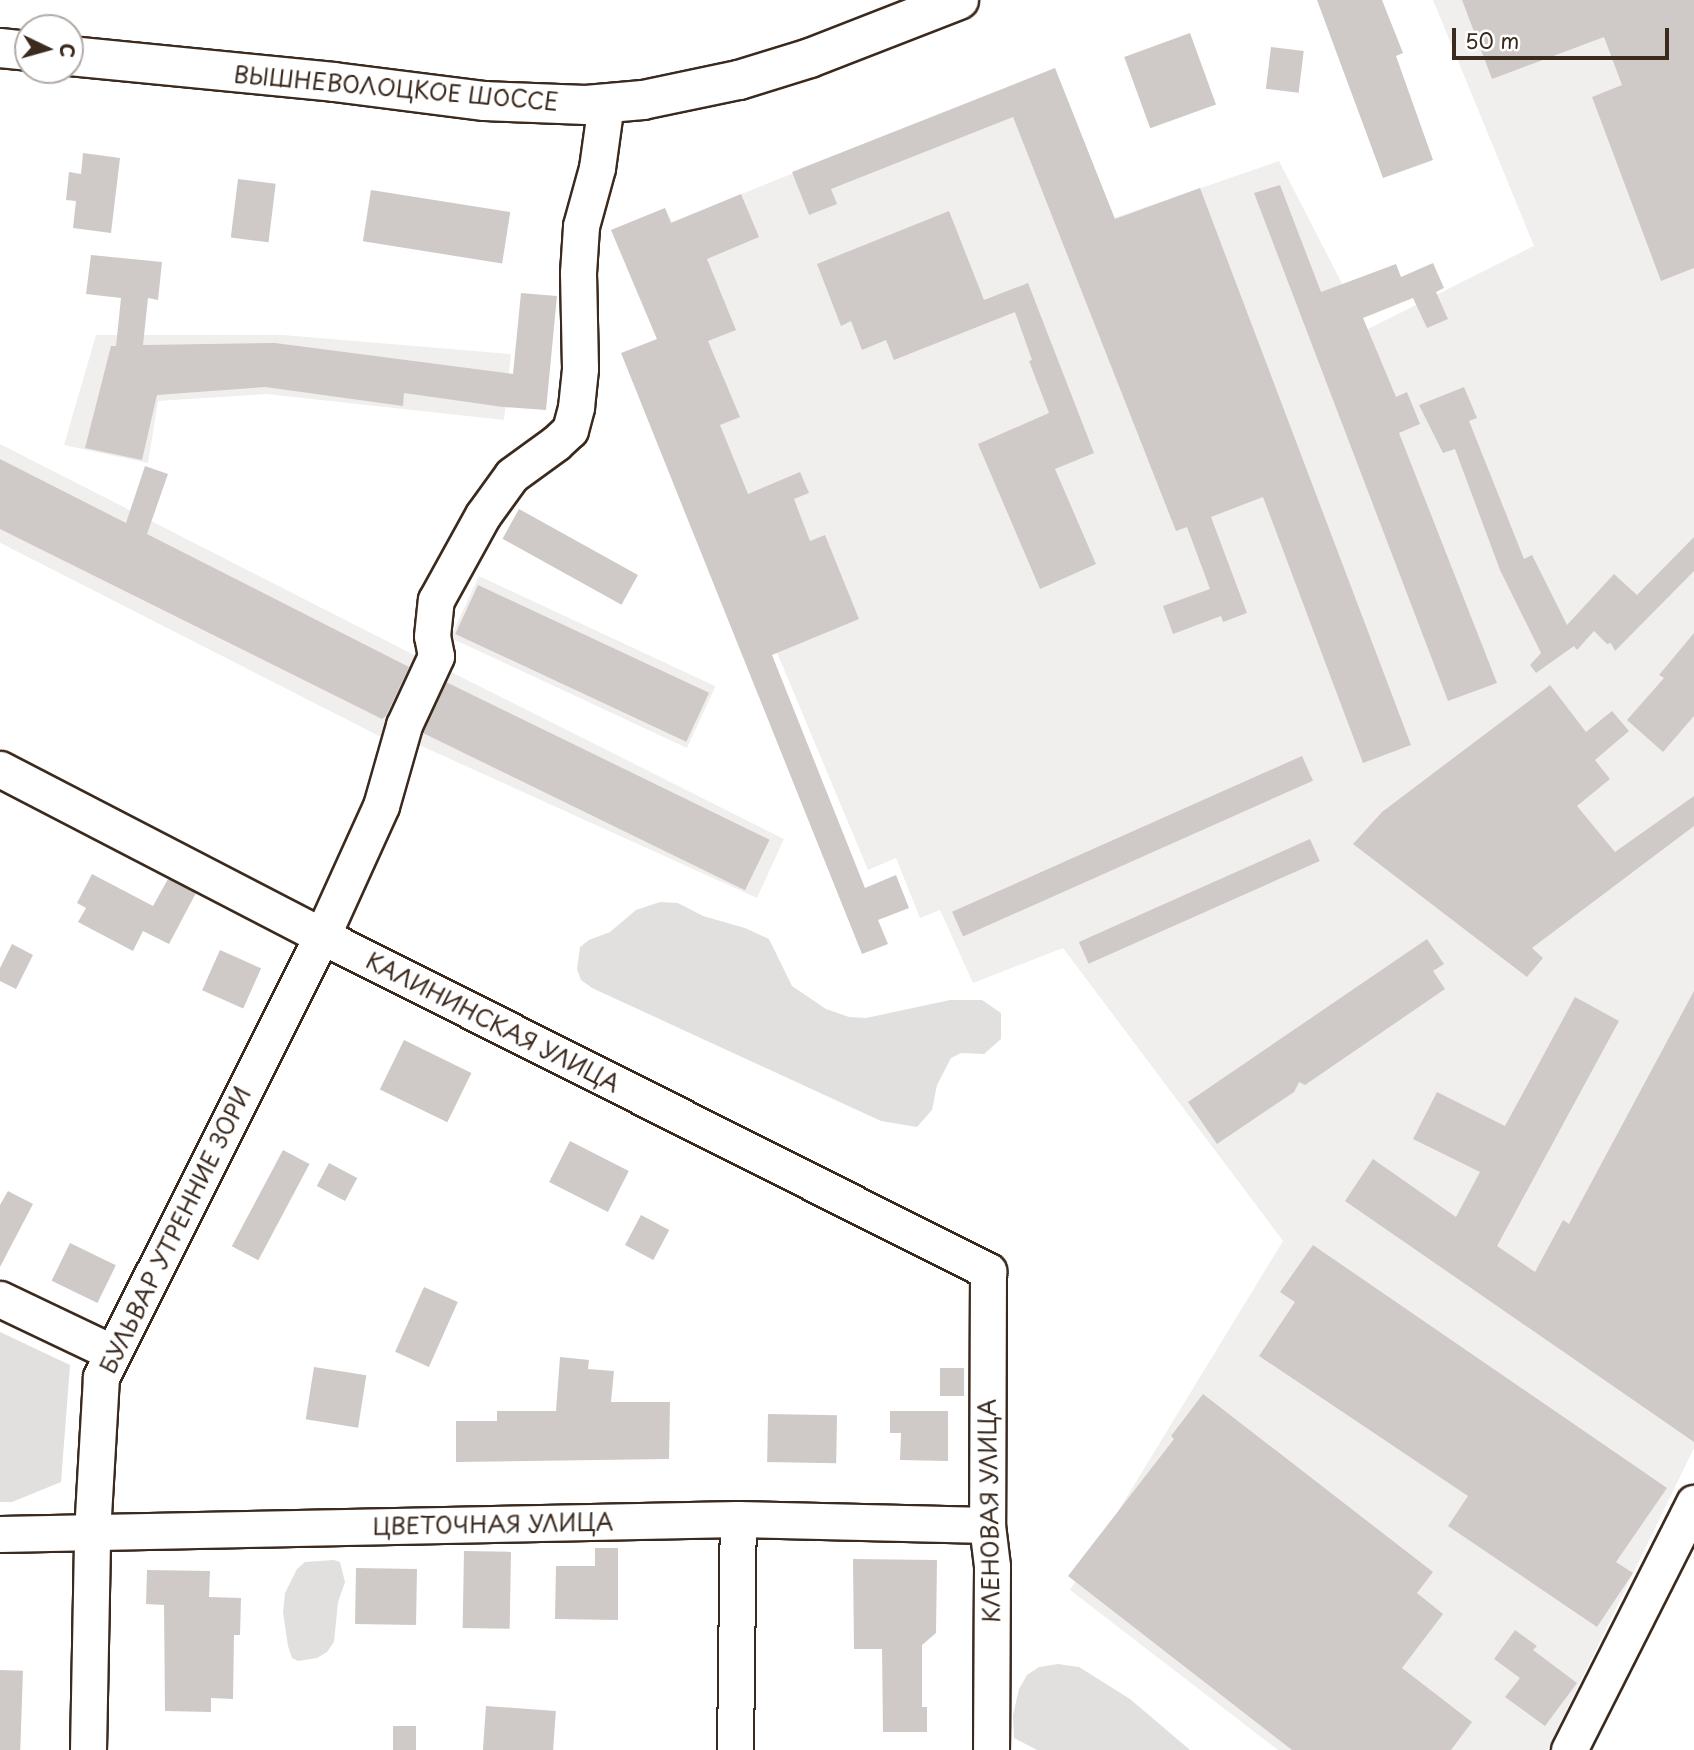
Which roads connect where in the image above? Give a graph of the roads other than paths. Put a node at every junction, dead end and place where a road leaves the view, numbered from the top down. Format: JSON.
{"nodes":[{"id":1,"x":959,"y":0,"type":"edge"},
{"id":2,"x":84,"y":57,"type":"edge"},
{"id":3,"x":606,"y":103,"type":"junction"},
{"id":4,"x":0,"y":769,"type":"edge"},
{"id":5,"x":322,"y":936,"type":"junction"},
{"id":6,"x":988,"y":1271,"type":"joint"},
{"id":7,"x":0,"y":1300,"type":"edge"},
{"id":8,"x":111,"y":1352,"type":"junction"},
{"id":9,"x":1694,"y":1503,"type":"edge"},
{"id":10,"x":738,"y":1519,"type":"junction"},
{"id":11,"x":986,"y":1525,"type":"junction"},
{"id":12,"x":92,"y":1533,"type":"junction"},
{"id":13,"x":0,"y":1534,"type":"edge"},
{"id":14,"x":88,"y":1750,"type":"edge"},
{"id":15,"x":735,"y":1750,"type":"edge"},
{"id":16,"x":991,"y":1750,"type":"edge"},
{"id":17,"x":1569,"y":1750,"type":"edge"}],
"edges":[{"from":1,"to":3,"type":"main road","name":"ВЫШНЕВОЛОЦКОЕ ШОССЕ"},
{"from":2,"to":3,"type":"main road","name":"ВЫШНЕВОЛОЦКОЕ ШОССЕ"},
{"from":3,"to":5,"type":"street","name":"БУЛЬВАР УТРЕННИЕ ЗОРИ"},
{"from":4,"to":5,"type":"street","name":"КАЛИНИНСКАЯ УЛИЦА"},
{"from":5,"to":6,"type":"street","name":"КАЛИНИНСКАЯ УЛИЦА"},
{"from":5,"to":8,"type":"street","name":"БУЛЬВАР УТРЕННИЕ ЗОРИ"},
{"from":6,"to":11,"type":"street","name":"КЛЕНОВАЯ УЛИЦА"},
{"from":7,"to":8,"type":"street"},
{"from":8,"to":12,"type":"street","name":"БУЛЬВАР УТРЕННИЕ ЗОРИ"},
{"from":9,"to":17,"type":"street"},
{"from":10,"to":11,"type":"street","name":"ЦВЕТОЧНАЯ УЛИЦА"},
{"from":10,"to":12,"type":"street","name":"ЦВЕТОЧНАЯ УЛИЦА"},
{"from":10,"to":15,"type":"street"},
{"from":11,"to":16,"type":"street","name":"КЛЕНОВАЯ УЛИЦА"},
{"from":12,"to":13,"type":"street","name":"ЦВЕТОЧНАЯ УЛИЦА"},
{"from":12,"to":14,"type":"street","name":"БУЛЬВАР УТРЕННИЕ ЗОРИ"}]}
